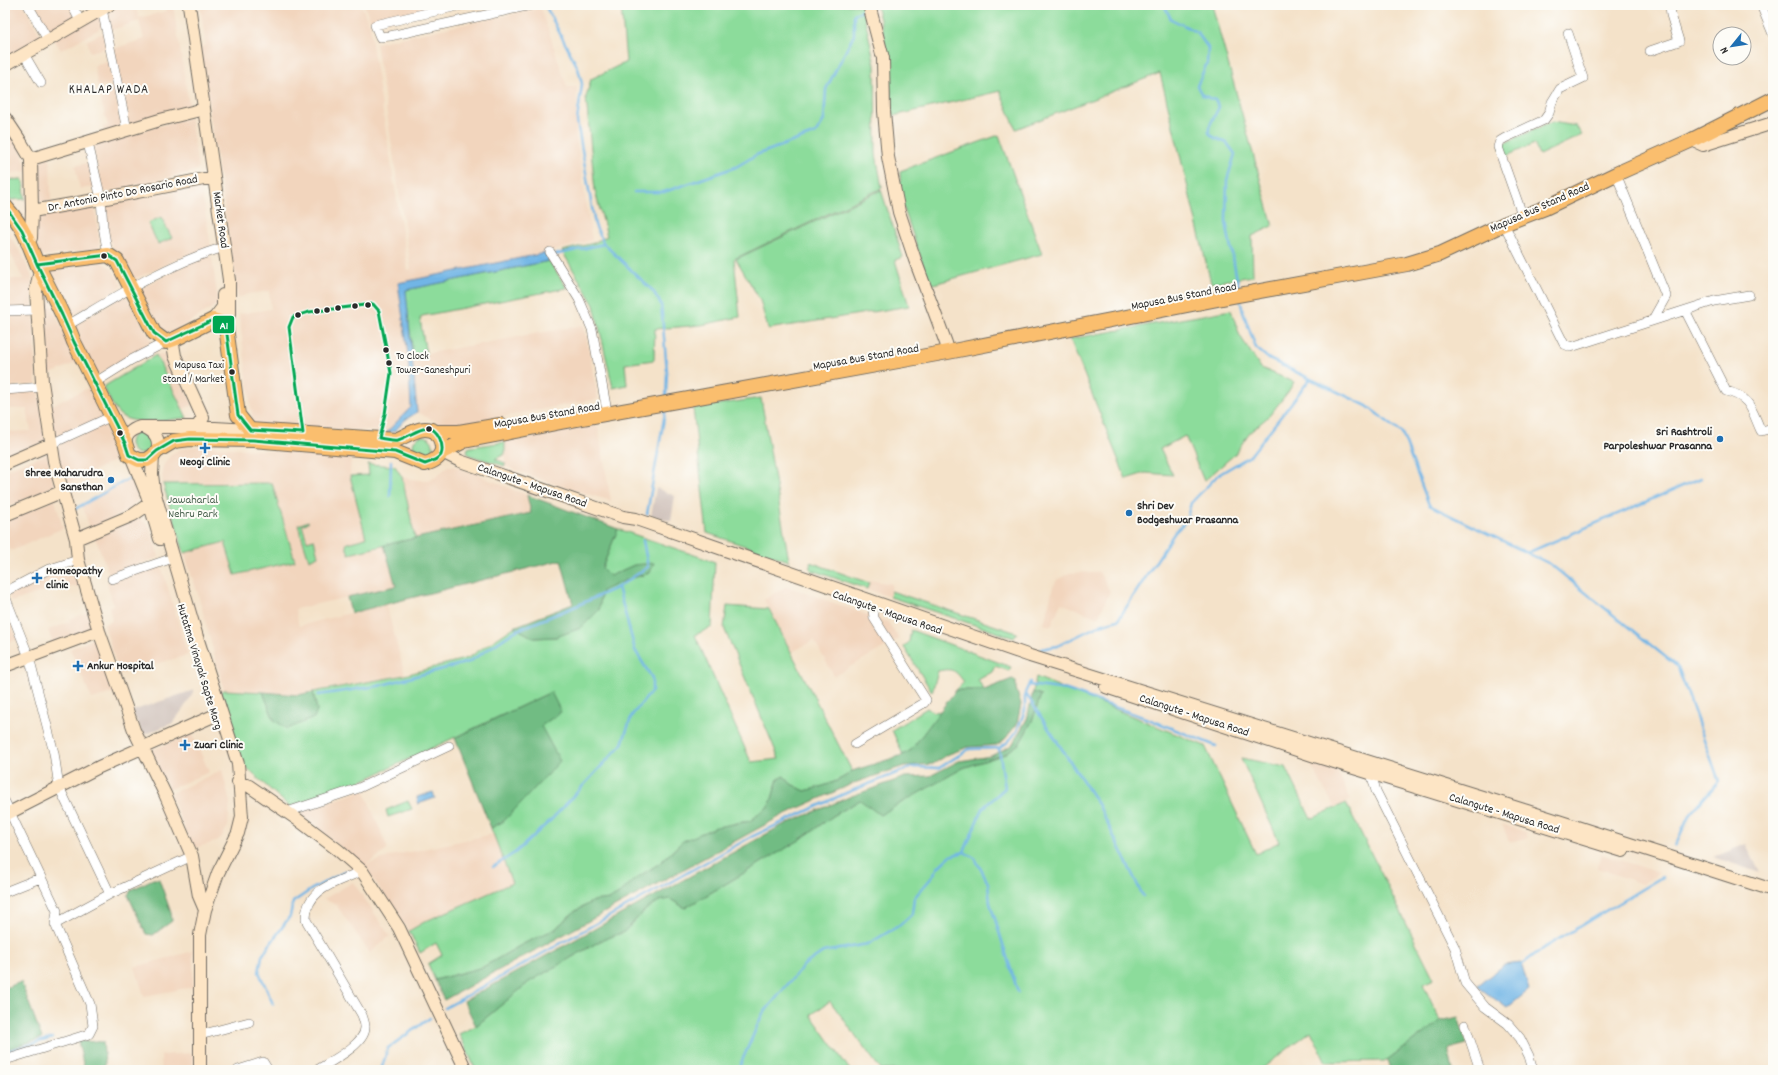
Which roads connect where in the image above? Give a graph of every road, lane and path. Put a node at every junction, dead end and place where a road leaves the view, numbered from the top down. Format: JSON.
{"nodes":[{"id":1,"x":28,"y":5,"type":"edge"},
{"id":2,"x":72,"y":5,"type":"edge"},
{"id":3,"x":183,"y":5,"type":"edge"},
{"id":4,"x":189,"y":5,"type":"edge"},
{"id":5,"x":462,"y":5,"type":"edge"},
{"id":6,"x":531,"y":5,"type":"edge"},
{"id":7,"x":1670,"y":5,"type":"edge"},
{"id":8,"x":1762,"y":5,"type":"edge"},
{"id":9,"x":105,"y":7,"type":"edge"},
{"id":10,"x":511,"y":8,"type":"edge"},
{"id":11,"x":869,"y":8,"type":"edge"},
{"id":12,"x":80,"y":21,"type":"junction"},
{"id":13,"x":1568,"y":33,"type":"dead end"},
{"id":14,"x":1773,"y":34,"type":"edge"},
{"id":15,"x":48,"y":40,"type":"junction"},
{"id":16,"x":1650,"y":51,"type":"dead end"},
{"id":17,"x":24,"y":54,"type":"junction"},
{"id":18,"x":6,"y":62,"type":"edge"},
{"id":19,"x":41,"y":83,"type":"dead end"},
{"id":20,"x":1773,"y":99,"type":"edge"},
{"id":21,"x":201,"y":110,"type":"junction"},
{"id":22,"x":5,"y":118,"type":"edge"},
{"id":23,"x":1773,"y":123,"type":"edge"},
{"id":24,"x":127,"y":130,"type":"junction"},
{"id":25,"x":1692,"y":140,"type":"junction"},
{"id":26,"x":88,"y":143,"type":"junction"},
{"id":27,"x":31,"y":159,"type":"junction"},
{"id":28,"x":1616,"y":174,"type":"junction"},
{"id":29,"x":211,"y":177,"type":"junction"},
{"id":30,"x":101,"y":199,"type":"junction"},
{"id":31,"x":32,"y":211,"type":"junction"},
{"id":32,"x":6,"y":215,"type":"edge"},
{"id":33,"x":1523,"y":217,"type":"junction"},
{"id":34,"x":1504,"y":224,"type":"junction"},
{"id":35,"x":28,"y":243,"type":"junction"},
{"id":36,"x":218,"y":249,"type":"junction"},
{"id":37,"x":550,"y":252,"type":"dead end"},
{"id":38,"x":108,"y":255,"type":"junction"},
{"id":39,"x":38,"y":267,"type":"junction"},
{"id":40,"x":131,"y":288,"type":"junction"},
{"id":41,"x":1749,"y":295,"type":"dead end"},
{"id":42,"x":37,"y":310,"type":"junction"},
{"id":43,"x":5,"y":311,"type":"edge"},
{"id":44,"x":1686,"y":312,"type":"junction"},
{"id":45,"x":213,"y":320,"type":"junction"},
{"id":46,"x":1652,"y":321,"type":"junction"},
{"id":47,"x":68,"y":325,"type":"junction"},
{"id":48,"x":226,"y":327,"type":"junction"},
{"id":49,"x":171,"y":340,"type":"junction"},
{"id":50,"x":947,"y":348,"type":"junction"},
{"id":51,"x":94,"y":383,"type":"junction"},
{"id":52,"x":42,"y":385,"type":"junction"},
{"id":53,"x":5,"y":390,"type":"edge"},
{"id":54,"x":606,"y":406,"type":"junction"},
{"id":55,"x":110,"y":417,"type":"junction"},
{"id":56,"x":197,"y":427,"type":"junction"},
{"id":57,"x":146,"y":428,"type":"junction"},
{"id":58,"x":1773,"y":428,"type":"edge"},
{"id":59,"x":250,"y":430,"type":"junction"},
{"id":60,"x":436,"y":432,"type":"junction"},
{"id":61,"x":412,"y":433,"type":"junction"},
{"id":62,"x":51,"y":444,"type":"junction"},
{"id":63,"x":125,"y":444,"type":"junction"},
{"id":64,"x":442,"y":452,"type":"junction"},
{"id":65,"x":155,"y":454,"type":"junction"},
{"id":66,"x":132,"y":458,"type":"junction"},
{"id":67,"x":412,"y":459,"type":"junction"},
{"id":68,"x":5,"y":464,"type":"edge"},
{"id":69,"x":61,"y":492,"type":"junction"},
{"id":70,"x":149,"y":504,"type":"junction"},
{"id":71,"x":5,"y":515,"type":"edge"},
{"id":72,"x":76,"y":539,"type":"junction"},
{"id":73,"x":78,"y":560,"type":"junction"},
{"id":74,"x":167,"y":560,"type":"junction"},
{"id":75,"x":112,"y":578,"type":"dead end"},
{"id":76,"x":5,"y":592,"type":"edge"},
{"id":77,"x":5,"y":596,"type":"edge"},
{"id":78,"x":875,"y":605,"type":"junction"},
{"id":79,"x":99,"y":631,"type":"junction"},
{"id":80,"x":29,"y":657,"type":"junction"},
{"id":81,"x":5,"y":666,"type":"edge"},
{"id":82,"x":217,"y":714,"type":"junction"},
{"id":83,"x":855,"y":744,"type":"dead end"},
{"id":84,"x":449,"y":746,"type":"dead end"},
{"id":85,"x":142,"y":748,"type":"junction"},
{"id":86,"x":1372,"y":768,"type":"junction"},
{"id":87,"x":238,"y":782,"type":"junction"},
{"id":88,"x":59,"y":787,"type":"junction"},
{"id":89,"x":5,"y":802,"type":"edge"},
{"id":90,"x":287,"y":812,"type":"junction"},
{"id":91,"x":7,"y":814,"type":"edge"},
{"id":92,"x":192,"y":856,"type":"junction"},
{"id":93,"x":362,"y":871,"type":"junction"},
{"id":94,"x":40,"y":878,"type":"junction"},
{"id":95,"x":1773,"y":890,"type":"edge"},
{"id":96,"x":5,"y":892,"type":"edge"},
{"id":97,"x":110,"y":894,"type":"junction"},
{"id":98,"x":1773,"y":897,"type":"edge"},
{"id":99,"x":205,"y":910,"type":"junction"},
{"id":100,"x":56,"y":924,"type":"junction"},
{"id":101,"x":249,"y":1022,"type":"dead end"},
{"id":102,"x":1465,"y":1025,"type":"dead end"},
{"id":103,"x":200,"y":1035,"type":"junction"},
{"id":104,"x":5,"y":1060,"type":"edge"},
{"id":105,"x":200,"y":1070,"type":"edge"},
{"id":106,"x":238,"y":1070,"type":"edge"},
{"id":107,"x":268,"y":1070,"type":"edge"},
{"id":108,"x":317,"y":1070,"type":"edge"},
{"id":109,"x":466,"y":1070,"type":"edge"},
{"id":110,"x":1480,"y":1070,"type":"edge"},
{"id":111,"x":1533,"y":1070,"type":"edge"}],
"edges":[{"from":1,"to":15,"type":"street"},
{"from":2,"to":12,"type":"street"},
{"from":3,"to":21,"type":"main road","name":"Market Road"},
{"from":4,"to":21,"type":"main road","name":"Market Road"},
{"from":5,"to":10,"type":"street"},
{"from":6,"to":10,"type":"street"},
{"from":7,"to":16,"type":"street"},
{"from":8,"to":14,"type":"street"},
{"from":9,"to":12,"type":"main road"},
{"from":9,"to":24,"type":"street"},
{"from":11,"to":50,"type":"main road"},
{"from":12,"to":15,"type":"main road"},
{"from":13,"to":33,"type":"street"},
{"from":15,"to":17,"type":"main road"},
{"from":17,"to":18,"type":"main road"},
{"from":17,"to":19,"type":"street"},
{"from":20,"to":25,"type":"main road","name":"Mapusa Bus Stand Road"},
{"from":21,"to":24,"type":"main road"},
{"from":21,"to":29,"type":"main road","name":"Market Road"},
{"from":22,"to":27,"type":"main road"},
{"from":23,"to":25,"type":"main road"},
{"from":24,"to":26,"type":"main road"},
{"from":25,"to":28,"type":"main road","name":"Mapusa Bus Stand Road"},
{"from":26,"to":27,"type":"main road"},
{"from":26,"to":30,"type":"street"},
{"from":27,"to":31,"type":"main road"},
{"from":28,"to":33,"type":"main road","name":"Mapusa Bus Stand Road"},
{"from":28,"to":46,"type":"street"},
{"from":29,"to":30,"type":"main road","name":"Dr. Antonio Pinto Do Rosario Road"},
{"from":29,"to":36,"type":"main road","name":"Market Road"},
{"from":29,"to":48,"type":"main road","name":"Market Road"},
{"from":30,"to":31,"type":"main road","name":"Dr. Antonio Pinto Do Rosario Road"},
{"from":30,"to":38,"type":"street"},
{"from":31,"to":35,"type":"main road"},
{"from":32,"to":35,"type":"main road"},
{"from":33,"to":34,"type":"main road","name":"Mapusa Bus Stand Road"},
{"from":34,"to":46,"type":"street"},
{"from":34,"to":50,"type":"main road","name":"Mapusa Bus Stand Road"},
{"from":35,"to":39,"type":"main road"},
{"from":36,"to":40,"type":"street"},
{"from":36,"to":45,"type":"main road","name":"Market Road"},
{"from":37,"to":54,"type":"street"},
{"from":38,"to":39,"type":"main road"},
{"from":38,"to":40,"type":"main road"},
{"from":39,"to":42,"type":"main road"},
{"from":39,"to":47,"type":"main road"},
{"from":40,"to":47,"type":"street"},
{"from":40,"to":49,"type":"main road"},
{"from":41,"to":44,"type":"street"},
{"from":42,"to":43,"type":"street"},
{"from":42,"to":52,"type":"main road"},
{"from":44,"to":46,"type":"street"},
{"from":44,"to":58,"type":"street"},
{"from":45,"to":48,"type":"main road"},
{"from":45,"to":49,"type":"main road"},
{"from":47,"to":51,"type":"main road"},
{"from":48,"to":59,"type":"main road","name":"Market Road"},
{"from":49,"to":51,"type":"street"},
{"from":49,"to":56,"type":"main road"},
{"from":50,"to":54,"type":"main road","name":"Mapusa Bus Stand Road"},
{"from":50,"to":64,"type":"main road","name":"Mapusa Bus Stand Road"},
{"from":51,"to":55,"type":"main road"},
{"from":52,"to":53,"type":"street"},
{"from":52,"to":62,"type":"main road"},
{"from":54,"to":60,"type":"main road","name":"Mapusa Bus Stand Road"},
{"from":55,"to":62,"type":"street"},
{"from":55,"to":63,"type":"main road"},
{"from":56,"to":57,"type":"main road"},
{"from":56,"to":59,"type":"main road"},
{"from":57,"to":63,"type":"main road"},
{"from":57,"to":65,"type":"main road"},
{"from":59,"to":61,"type":"main road"},
{"from":60,"to":61,"type":"main road"},
{"from":60,"to":64,"type":"main road"},
{"from":61,"to":67,"type":"main road"},
{"from":62,"to":68,"type":"main road"},
{"from":62,"to":69,"type":"main road"},
{"from":63,"to":66,"type":"main road"},
{"from":64,"to":67,"type":"main road"},
{"from":64,"to":78,"type":"main road","name":"Calangute - Mapusa Road"},
{"from":65,"to":66,"type":"main road"},
{"from":65,"to":67,"type":"main road"},
{"from":65,"to":82,"type":"main road","name":"Hutatma Vinayak Sapte Marg"},
{"from":66,"to":70,"type":"main road","name":"Hutatma Vinayak Sapte Marg"},
{"from":69,"to":71,"type":"main road"},
{"from":69,"to":72,"type":"main road"},
{"from":70,"to":72,"type":"main road"},
{"from":70,"to":74,"type":"main road","name":"Hutatma Vinayak Sapte Marg"},
{"from":72,"to":73,"type":"main road"},
{"from":73,"to":76,"type":"street"},
{"from":73,"to":79,"type":"main road"},
{"from":74,"to":75,"type":"street"},
{"from":74,"to":82,"type":"main road","name":"Hutatma Vinayak Sapte Marg"},
{"from":77,"to":80,"type":"street"},
{"from":78,"to":83,"type":"street"},
{"from":78,"to":86,"type":"main road","name":"Calangute - Mapusa Road"},
{"from":79,"to":80,"type":"main road"},
{"from":79,"to":85,"type":"main road"},
{"from":80,"to":81,"type":"main road"},
{"from":80,"to":88,"type":"street"},
{"from":82,"to":85,"type":"main road"},
{"from":82,"to":87,"type":"main road","name":"Hutatma Vinayak Sapte Marg"},
{"from":84,"to":90,"type":"street"},
{"from":85,"to":88,"type":"main road"},
{"from":85,"to":92,"type":"main road"},
{"from":86,"to":95,"type":"main road","name":"Calangute - Mapusa Road"},
{"from":86,"to":98,"type":"main road","name":"Calangute - Mapusa Road"},
{"from":86,"to":111,"type":"street"},
{"from":87,"to":90,"type":"main road"},
{"from":87,"to":99,"type":"main road","name":"Hutatma Vinayak Sapte Marg"},
{"from":88,"to":91,"type":"main road"},
{"from":88,"to":97,"type":"street"},
{"from":89,"to":91,"type":"street"},
{"from":90,"to":93,"type":"main road"},
{"from":91,"to":94,"type":"street"},
{"from":92,"to":97,"type":"street"},
{"from":92,"to":99,"type":"main road"},
{"from":93,"to":108,"type":"street"},
{"from":93,"to":109,"type":"main road"},
{"from":94,"to":96,"type":"street"},
{"from":94,"to":100,"type":"street"},
{"from":97,"to":100,"type":"street"},
{"from":99,"to":103,"type":"main road","name":"Hutatma Vinayak Sapte Marg"},
{"from":100,"to":104,"type":"street"},
{"from":101,"to":103,"type":"street"},
{"from":102,"to":110,"type":"street"},
{"from":103,"to":105,"type":"main road","name":"Hutatma Vinayak Sapte Marg"},
{"from":106,"to":107,"type":"street"}]}
